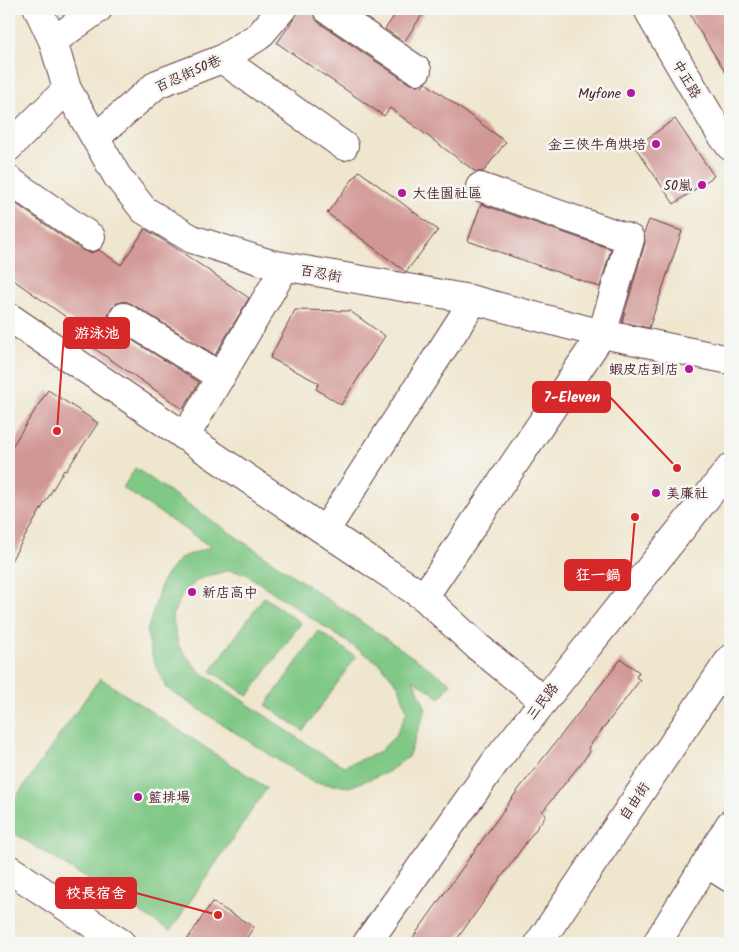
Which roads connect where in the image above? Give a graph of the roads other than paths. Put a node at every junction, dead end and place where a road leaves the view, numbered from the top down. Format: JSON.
{"nodes":[{"id":1,"x":38,"y":9,"type":"edge"},
{"id":2,"x":98,"y":9,"type":"edge"},
{"id":3,"x":282,"y":9,"type":"edge"},
{"id":4,"x":326,"y":9,"type":"edge"},
{"id":5,"x":648,"y":9,"type":"edge"},
{"id":6,"x":53,"y":41,"type":"junction"},
{"id":7,"x":222,"y":59,"type":"junction"},
{"id":8,"x":417,"y":70,"type":"dead end"},
{"id":9,"x":67,"y":89,"type":"junction"},
{"id":10,"x":95,"y":138,"type":"junction"},
{"id":11,"x":344,"y":146,"type":"dead end"},
{"id":12,"x":730,"y":146,"type":"edge"},
{"id":13,"x":9,"y":147,"type":"edge"},
{"id":14,"x":9,"y":180,"type":"edge"},
{"id":15,"x":480,"y":186,"type":"dead end"},
{"id":16,"x":91,"y":237,"type":"dead end"},
{"id":17,"x":285,"y":267,"type":"junction"},
{"id":18,"x":474,"y":300,"type":"junction"},
{"id":19,"x":124,"y":316,"type":"dead end"},
{"id":20,"x":9,"y":317,"type":"edge"},
{"id":21,"x":602,"y":334,"type":"junction"},
{"id":22,"x":730,"y":360,"type":"edge"},
{"id":23,"x":220,"y":377,"type":"junction"},
{"id":24,"x":185,"y":437,"type":"junction"},
{"id":25,"x":730,"y":468,"type":"edge"},
{"id":26,"x":325,"y":532,"type":"junction"},
{"id":27,"x":424,"y":597,"type":"junction"},
{"id":28,"x":730,"y":659,"type":"edge"},
{"id":29,"x":543,"y":700,"type":"junction"},
{"id":30,"x":730,"y":824,"type":"edge"},
{"id":31,"x":706,"y":863,"type":"junction"},
{"id":32,"x":9,"y":869,"type":"edge"},
{"id":33,"x":730,"y":878,"type":"edge"},
{"id":34,"x":122,"y":943,"type":"edge"},
{"id":35,"x":367,"y":943,"type":"edge"},
{"id":36,"x":538,"y":943,"type":"edge"},
{"id":37,"x":657,"y":943,"type":"edge"}],
"edges":[{"from":1,"to":6,"type":"street","name":"百忍街"},
{"from":2,"to":6,"type":"street"},
{"from":3,"to":7,"type":"street","name":"百忍街50巷"},
{"from":4,"to":8,"type":"street"},
{"from":5,"to":12,"type":"street","name":"中正路"},
{"from":6,"to":9,"type":"street","name":"百忍街"},
{"from":7,"to":10,"type":"street","name":"百忍街50巷"},
{"from":7,"to":11,"type":"street"},
{"from":9,"to":10,"type":"street","name":"百忍街"},
{"from":9,"to":13,"type":"street"},
{"from":10,"to":17,"type":"street","name":"百忍街"},
{"from":14,"to":16,"type":"street"},
{"from":15,"to":21,"type":"street"},
{"from":17,"to":18,"type":"street","name":"百忍街"},
{"from":17,"to":23,"type":"street"},
{"from":18,"to":21,"type":"street","name":"百忍街"},
{"from":18,"to":26,"type":"street"},
{"from":19,"to":23,"type":"street"},
{"from":20,"to":24,"type":"street"},
{"from":21,"to":22,"type":"street","name":"百忍街"},
{"from":21,"to":27,"type":"street"},
{"from":23,"to":24,"type":"street"},
{"from":24,"to":26,"type":"street"},
{"from":25,"to":29,"type":"street","name":"三民路"},
{"from":26,"to":27,"type":"street"},
{"from":27,"to":29,"type":"street"},
{"from":28,"to":36,"type":"street","name":"自由街"},
{"from":29,"to":35,"type":"street","name":"三民路"},
{"from":30,"to":31,"type":"street"},
{"from":31,"to":33,"type":"street"},
{"from":31,"to":37,"type":"street"},
{"from":32,"to":34,"type":"street"}]}
